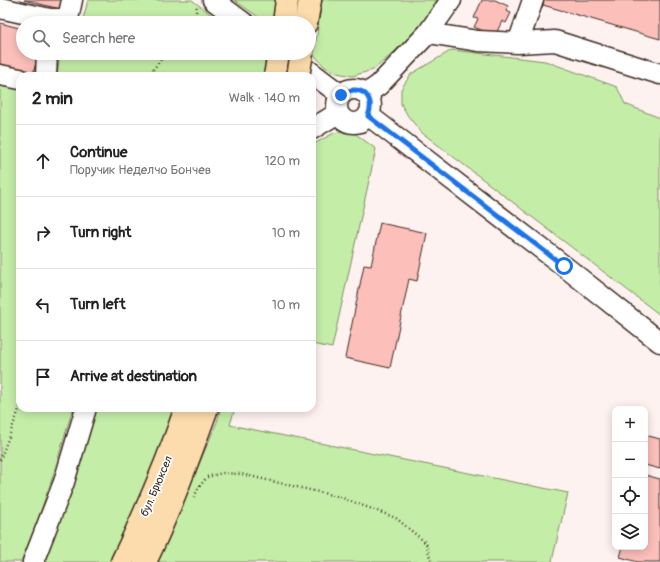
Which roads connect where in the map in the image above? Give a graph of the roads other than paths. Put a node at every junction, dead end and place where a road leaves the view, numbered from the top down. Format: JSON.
{"nodes":[{"id":1,"x":72,"y":0,"type":"edge"},
{"id":2,"x":213,"y":0,"type":"edge"},
{"id":3,"x":287,"y":0,"type":"edge"},
{"id":4,"x":310,"y":0,"type":"edge"},
{"id":5,"x":451,"y":0,"type":"edge"},
{"id":6,"x":533,"y":0,"type":"edge"},
{"id":7,"x":0,"y":8,"type":"edge"},
{"id":8,"x":30,"y":16,"type":"edge"},
{"id":9,"x":69,"y":16,"type":"edge"},
{"id":10,"x":235,"y":16,"type":"edge"},
{"id":11,"x":285,"y":16,"type":"edge"},
{"id":12,"x":307,"y":16,"type":"edge"},
{"id":13,"x":428,"y":33,"type":"junction"},
{"id":14,"x":518,"y":43,"type":"junction"},
{"id":15,"x":47,"y":60,"type":"edge"},
{"id":16,"x":278,"y":60,"type":"edge"},
{"id":17,"x":292,"y":60,"type":"edge"},
{"id":18,"x":301,"y":60,"type":"edge"},
{"id":19,"x":46,"y":72,"type":"edge"},
{"id":20,"x":276,"y":72,"type":"edge"},
{"id":21,"x":299,"y":72,"type":"edge"},
{"id":22,"x":305,"y":72,"type":"edge"},
{"id":23,"x":660,"y":74,"type":"edge"},
{"id":24,"x":0,"y":75,"type":"edge"},
{"id":25,"x":16,"y":78,"type":"edge"},
{"id":26,"x":316,"y":82,"type":"edge"},
{"id":27,"x":366,"y":94,"type":"junction"},
{"id":28,"x":340,"y":104,"type":"junction"},
{"id":29,"x":368,"y":116,"type":"junction"},
{"id":30,"x":316,"y":125,"type":"edge"},
{"id":31,"x":660,"y":342,"type":"edge"},
{"id":32,"x":85,"y":412,"type":"edge"},
{"id":33,"x":185,"y":412,"type":"edge"},
{"id":34,"x":206,"y":412,"type":"edge"},
{"id":35,"x":33,"y":562,"type":"edge"},
{"id":36,"x":122,"y":562,"type":"edge"},
{"id":37,"x":145,"y":562,"type":"edge"}],
"edges":[{"from":1,"to":9,"type":"street"},
{"from":2,"to":10,"type":"street"},
{"from":3,"to":11,"type":"main road"},
{"from":4,"to":12,"type":"main road"},
{"from":5,"to":13,"type":"street"},
{"from":6,"to":14,"type":"street"},
{"from":7,"to":8,"type":"street"},
{"from":13,"to":14,"type":"street"},
{"from":13,"to":27,"type":"street"},
{"from":14,"to":23,"type":"street"},
{"from":15,"to":19,"type":"street"},
{"from":16,"to":20,"type":"main road"},
{"from":17,"to":22,"type":"street"},
{"from":18,"to":21,"type":"main road","bridge":true},
{"from":24,"to":25,"type":"street"},
{"from":26,"to":28,"type":"street"},
{"from":27,"to":28,"type":"street"},
{"from":27,"to":29,"type":"street"},
{"from":28,"to":29,"type":"street"},
{"from":28,"to":30,"type":"street"},
{"from":29,"to":31,"type":"street"},
{"from":32,"to":35,"type":"street"},
{"from":33,"to":36,"type":"main road","name":"бул. Брюксел"},
{"from":34,"to":37,"type":"main road","name":"бул. Брюксел"}]}
